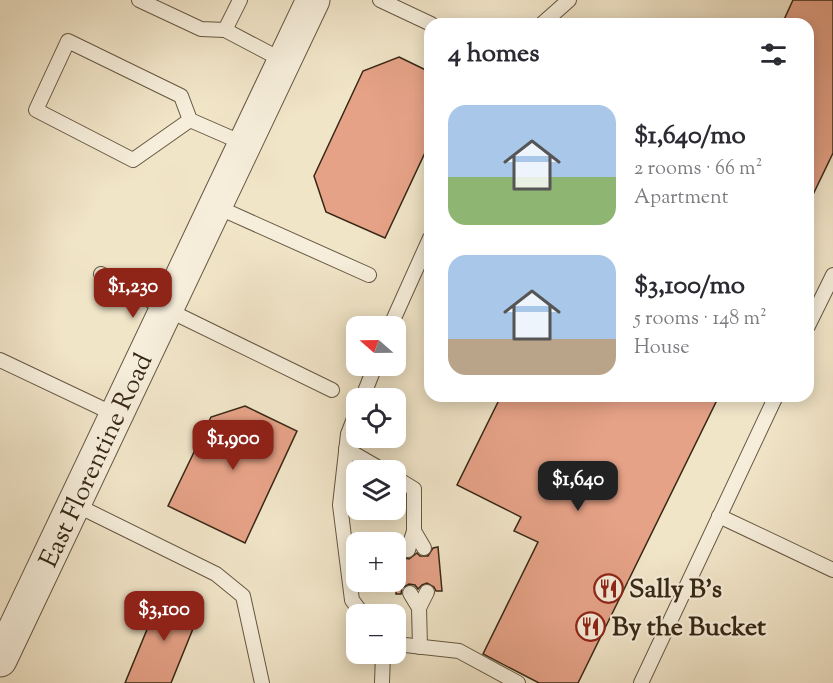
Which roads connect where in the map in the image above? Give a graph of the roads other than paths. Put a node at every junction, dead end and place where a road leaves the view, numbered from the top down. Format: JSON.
{"nodes":[{"id":1,"x":139,"y":0,"type":"edge"},
{"id":2,"x":240,"y":0,"type":"edge"},
{"id":3,"x":313,"y":0,"type":"edge"},
{"id":4,"x":380,"y":0,"type":"edge"},
{"id":5,"x":569,"y":0,"type":"edge"},
{"id":6,"x":549,"y":18,"type":"edge"},
{"id":7,"x":424,"y":21,"type":"edge"},
{"id":8,"x":225,"y":30,"type":"junction"},
{"id":9,"x":284,"y":61,"type":"junction"},
{"id":10,"x":190,"y":120,"type":"junction"},
{"id":11,"x":245,"y":144,"type":"junction"},
{"id":12,"x":215,"y":206,"type":"junction"},
{"id":13,"x":424,"y":251,"type":"edge"},
{"id":14,"x":101,"y":274,"type":"dead end"},
{"id":15,"x":369,"y":275,"type":"dead end"},
{"id":16,"x":833,"y":276,"type":"edge"},
{"id":17,"x":166,"y":309,"type":"junction"},
{"id":18,"x":814,"y":315,"type":"edge"},
{"id":19,"x":395,"y":316,"type":"edge"},
{"id":20,"x":0,"y":360,"type":"edge"},
{"id":21,"x":332,"y":390,"type":"dead end"},
{"id":22,"x":773,"y":402,"type":"edge"},
{"id":23,"x":116,"y":415,"type":"junction"},
{"id":24,"x":346,"y":448,"type":"joint"},
{"id":25,"x":366,"y":460,"type":"edge"},
{"id":26,"x":406,"y":484,"type":"edge"},
{"id":27,"x":74,"y":504,"type":"junction"},
{"id":28,"x":719,"y":516,"type":"junction"},
{"id":29,"x":414,"y":531,"type":"junction"},
{"id":30,"x":424,"y":548,"type":"dead end"},
{"id":31,"x":408,"y":550,"type":"dead end"},
{"id":32,"x":833,"y":570,"type":"edge"},
{"id":33,"x":427,"y":592,"type":"dead end"},
{"id":34,"x":410,"y":593,"type":"dead end"},
{"id":35,"x":355,"y":604,"type":"edge"},
{"id":36,"x":419,"y":608,"type":"junction"},
{"id":37,"x":406,"y":645,"type":"edge"},
{"id":38,"x":420,"y":647,"type":"junction"},
{"id":39,"x":0,"y":660,"type":"edge"},
{"id":40,"x":383,"y":664,"type":"edge"},
{"id":41,"x":262,"y":683,"type":"edge"},
{"id":42,"x":382,"y":683,"type":"edge"},
{"id":43,"x":518,"y":683,"type":"edge"},
{"id":44,"x":641,"y":683,"type":"edge"}],
"edges":[{"from":1,"to":8,"type":"lane"},
{"from":2,"to":8,"type":"lane"},
{"from":3,"to":9,"type":"street","name":"East Florentine Road"},
{"from":4,"to":7,"type":"lane"},
{"from":5,"to":6,"type":"lane"},
{"from":8,"to":9,"type":"lane"},
{"from":9,"to":11,"type":"street","name":"East Florentine Road"},
{"from":10,"to":10,"type":"lane"},
{"from":10,"to":11,"type":"lane"},
{"from":11,"to":12,"type":"street","name":"East Florentine Road"},
{"from":12,"to":15,"type":"lane"},
{"from":12,"to":17,"type":"street","name":"East Florentine Road"},
{"from":13,"to":19,"type":"lane"},
{"from":14,"to":17,"type":"lane"},
{"from":16,"to":18,"type":"lane"},
{"from":17,"to":21,"type":"lane"},
{"from":17,"to":23,"type":"street","name":"East Florentine Road"},
{"from":20,"to":23,"type":"lane"},
{"from":22,"to":28,"type":"lane"},
{"from":23,"to":27,"type":"street","name":"East Florentine Road"},
{"from":24,"to":25,"type":"lane"},
{"from":24,"to":35,"type":"lane"},
{"from":26,"to":29,"type":"lane"},
{"from":27,"to":39,"type":"street","name":"East Florentine Road"},
{"from":27,"to":41,"type":"lane"},
{"from":28,"to":32,"type":"lane"},
{"from":28,"to":44,"type":"lane"},
{"from":29,"to":30,"type":"lane"},
{"from":29,"to":31,"type":"lane"},
{"from":33,"to":36,"type":"lane"},
{"from":34,"to":36,"type":"lane"},
{"from":36,"to":38,"type":"lane"},
{"from":37,"to":38,"type":"lane"},
{"from":38,"to":43,"type":"lane"},
{"from":40,"to":42,"type":"lane"}]}
